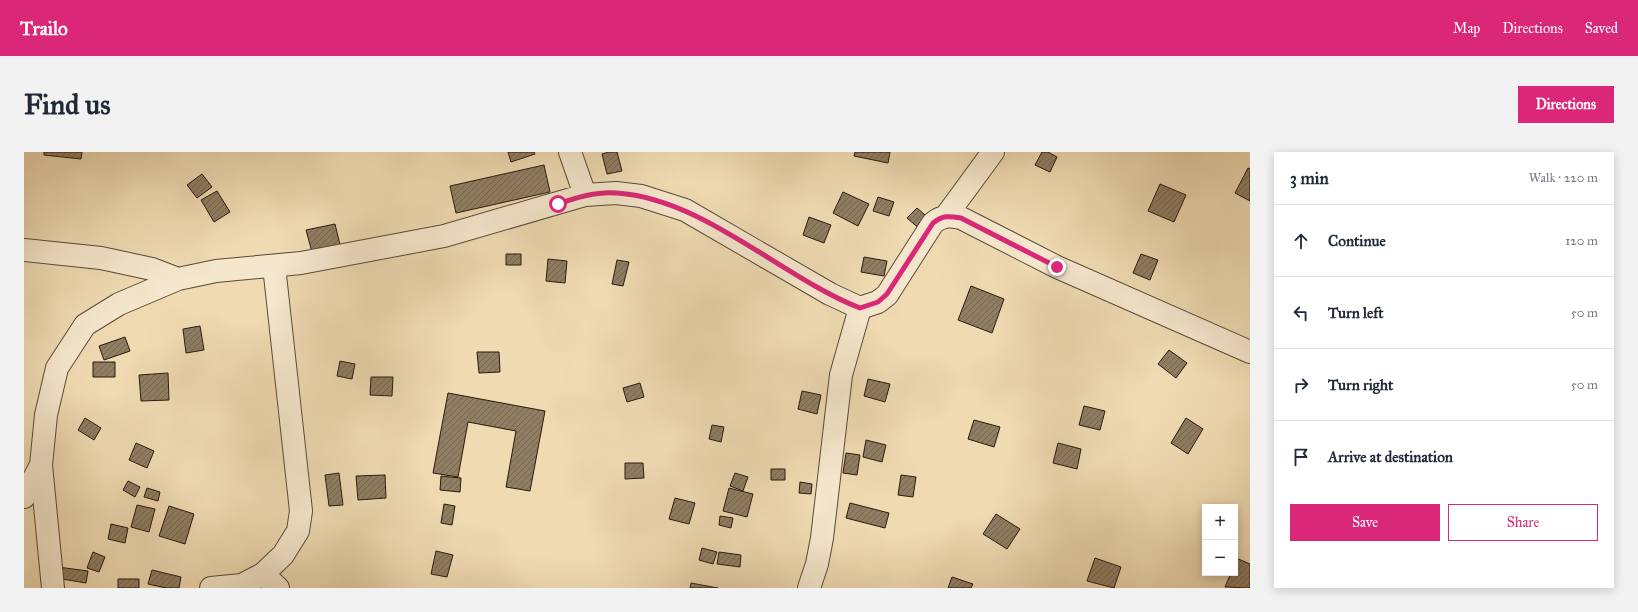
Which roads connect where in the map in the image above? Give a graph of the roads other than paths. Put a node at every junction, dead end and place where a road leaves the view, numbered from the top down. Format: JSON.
{"nodes":[{"id":1,"x":570,"y":152,"type":"edge"},
{"id":2,"x":993,"y":152,"type":"edge"},
{"id":3,"x":585,"y":195,"type":"junction"},
{"id":4,"x":946,"y":216,"type":"junction"},
{"id":5,"x":24,"y":250,"type":"edge"},
{"id":6,"x":274,"y":266,"type":"junction"},
{"id":7,"x":178,"y":279,"type":"junction"},
{"id":8,"x":860,"y":308,"type":"junction"},
{"id":9,"x":1250,"y":352,"type":"edge"},
{"id":10,"x":41,"y":465,"type":"junction"},
{"id":11,"x":24,"y":497,"type":"edge"},
{"id":12,"x":270,"y":581,"type":"edge"},
{"id":13,"x":53,"y":588,"type":"edge"},
{"id":14,"x":211,"y":588,"type":"edge"},
{"id":15,"x":809,"y":588,"type":"edge"}],
"edges":[{"from":1,"to":3,"type":"street"},
{"from":2,"to":4,"type":"street"},
{"from":3,"to":6,"type":"street"},
{"from":3,"to":8,"type":"street"},
{"from":4,"to":8,"type":"street"},
{"from":4,"to":9,"type":"street"},
{"from":5,"to":7,"type":"street"},
{"from":6,"to":7,"type":"street"},
{"from":6,"to":12,"type":"street"},
{"from":7,"to":10,"type":"street"},
{"from":8,"to":15,"type":"street"},
{"from":10,"to":11,"type":"street"},
{"from":10,"to":13,"type":"street"},
{"from":12,"to":14,"type":"street"}]}
